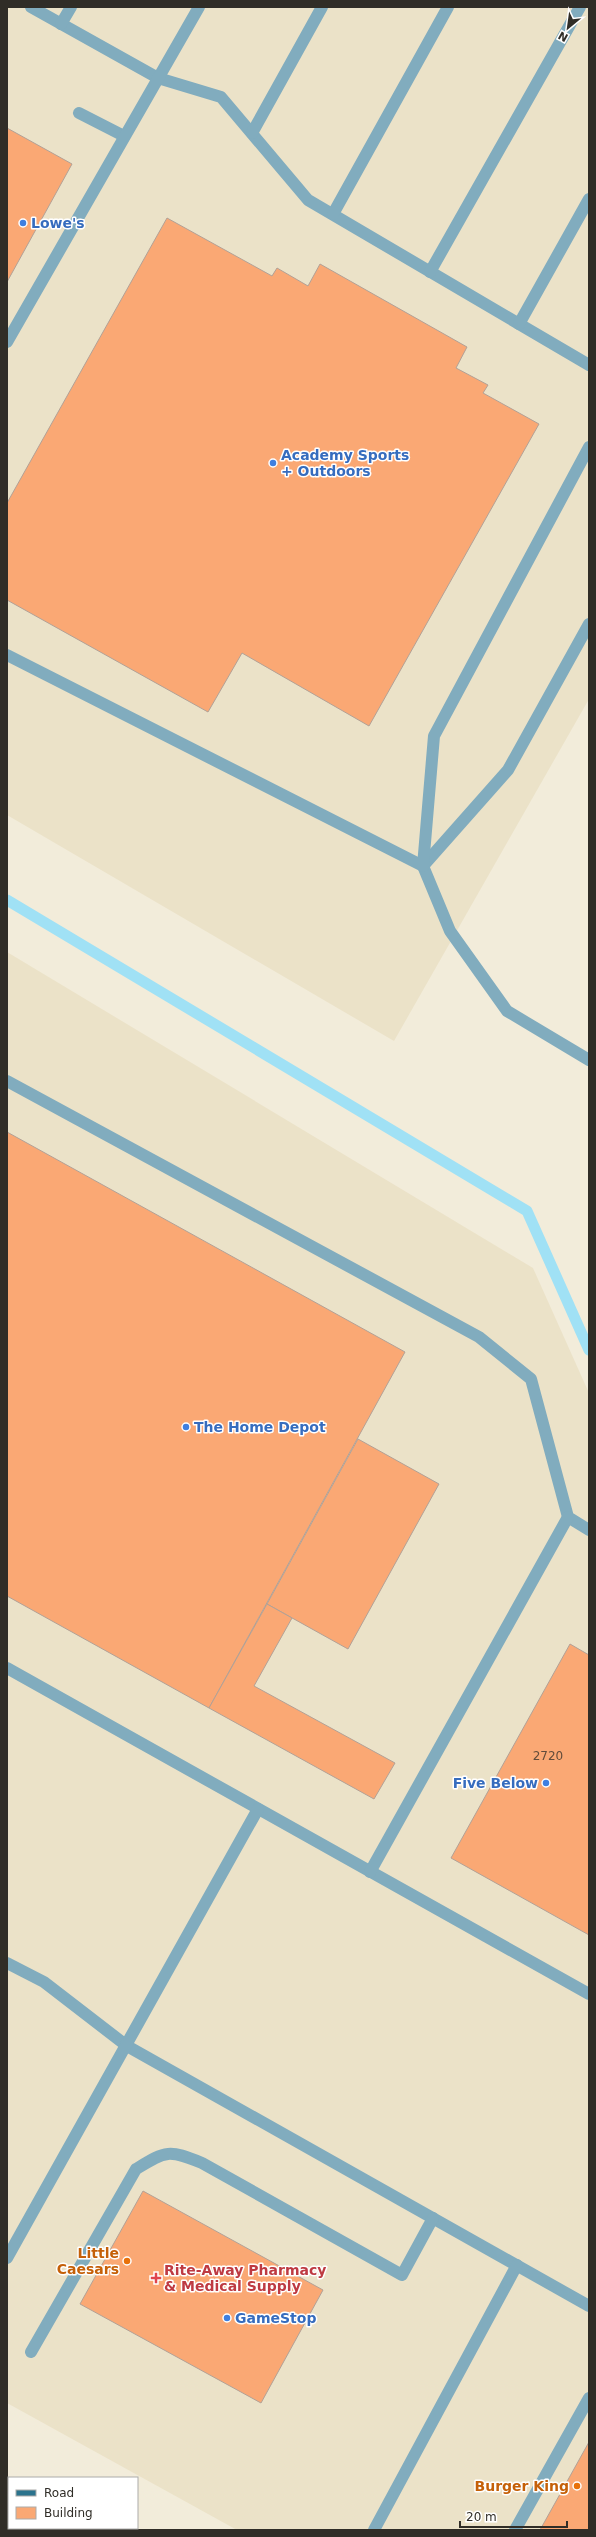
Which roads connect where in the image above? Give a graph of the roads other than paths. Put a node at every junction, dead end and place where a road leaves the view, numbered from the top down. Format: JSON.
{"nodes":[{"id":1,"x":31,"y":7,"type":"edge"},
{"id":2,"x":71,"y":7,"type":"edge"},
{"id":3,"x":199,"y":7,"type":"edge"},
{"id":4,"x":322,"y":7,"type":"edge"},
{"id":5,"x":448,"y":7,"type":"edge"},
{"id":6,"x":580,"y":7,"type":"edge"},
{"id":7,"x":61,"y":24,"type":"junction"},
{"id":8,"x":158,"y":78,"type":"junction"},
{"id":9,"x":79,"y":113,"type":"dead end"},
{"id":10,"x":252,"y":133,"type":"junction"},
{"id":11,"x":124,"y":136,"type":"junction"},
{"id":12,"x":589,"y":199,"type":"edge"},
{"id":13,"x":333,"y":214,"type":"junction"},
{"id":14,"x":430,"y":272,"type":"junction"},
{"id":15,"x":519,"y":324,"type":"junction"},
{"id":16,"x":7,"y":342,"type":"edge"},
{"id":17,"x":589,"y":365,"type":"edge"},
{"id":18,"x":589,"y":447,"type":"edge"},
{"id":19,"x":589,"y":624,"type":"edge"},
{"id":20,"x":7,"y":655,"type":"edge"},
{"id":21,"x":424,"y":866,"type":"junction"},
{"id":22,"x":589,"y":1060,"type":"edge"},
{"id":23,"x":7,"y":1081,"type":"edge"},
{"id":24,"x":568,"y":1517,"type":"junction"},
{"id":25,"x":589,"y":1530,"type":"edge"},
{"id":26,"x":7,"y":1668,"type":"edge"},
{"id":27,"x":258,"y":1809,"type":"junction"},
{"id":28,"x":370,"y":1872,"type":"junction"},
{"id":29,"x":7,"y":1963,"type":"edge"},
{"id":30,"x":589,"y":1994,"type":"edge"},
{"id":31,"x":127,"y":2046,"type":"junction"},
{"id":32,"x":433,"y":2218,"type":"junction"},
{"id":33,"x":7,"y":2258,"type":"edge"},
{"id":34,"x":517,"y":2265,"type":"junction"},
{"id":35,"x":589,"y":2306,"type":"edge"},
{"id":36,"x":31,"y":2352,"type":"dead end"},
{"id":37,"x":589,"y":2398,"type":"edge"},
{"id":38,"x":374,"y":2530,"type":"edge"},
{"id":39,"x":515,"y":2530,"type":"edge"}],
"edges":[{"from":1,"to":7,"type":"lane"},
{"from":2,"to":7,"type":"lane"},
{"from":3,"to":8,"type":"lane"},
{"from":4,"to":10,"type":"lane"},
{"from":5,"to":13,"type":"lane"},
{"from":6,"to":14,"type":"lane"},
{"from":7,"to":8,"type":"lane"},
{"from":8,"to":10,"type":"lane"},
{"from":8,"to":11,"type":"lane"},
{"from":9,"to":11,"type":"lane"},
{"from":10,"to":13,"type":"lane"},
{"from":11,"to":16,"type":"lane"},
{"from":12,"to":15,"type":"lane"},
{"from":13,"to":14,"type":"lane"},
{"from":14,"to":15,"type":"lane"},
{"from":15,"to":17,"type":"lane"},
{"from":18,"to":21,"type":"lane"},
{"from":19,"to":21,"type":"lane"},
{"from":20,"to":21,"type":"lane"},
{"from":21,"to":22,"type":"lane"},
{"from":23,"to":24,"type":"lane"},
{"from":24,"to":25,"type":"lane"},
{"from":24,"to":28,"type":"lane"},
{"from":26,"to":27,"type":"lane"},
{"from":27,"to":28,"type":"lane"},
{"from":27,"to":31,"type":"lane"},
{"from":28,"to":30,"type":"lane"},
{"from":29,"to":31,"type":"lane"},
{"from":31,"to":32,"type":"lane"},
{"from":31,"to":33,"type":"lane"},
{"from":32,"to":34,"type":"lane"},
{"from":32,"to":36,"type":"lane"},
{"from":34,"to":35,"type":"lane"},
{"from":34,"to":38,"type":"lane"},
{"from":37,"to":39,"type":"lane"}]}
